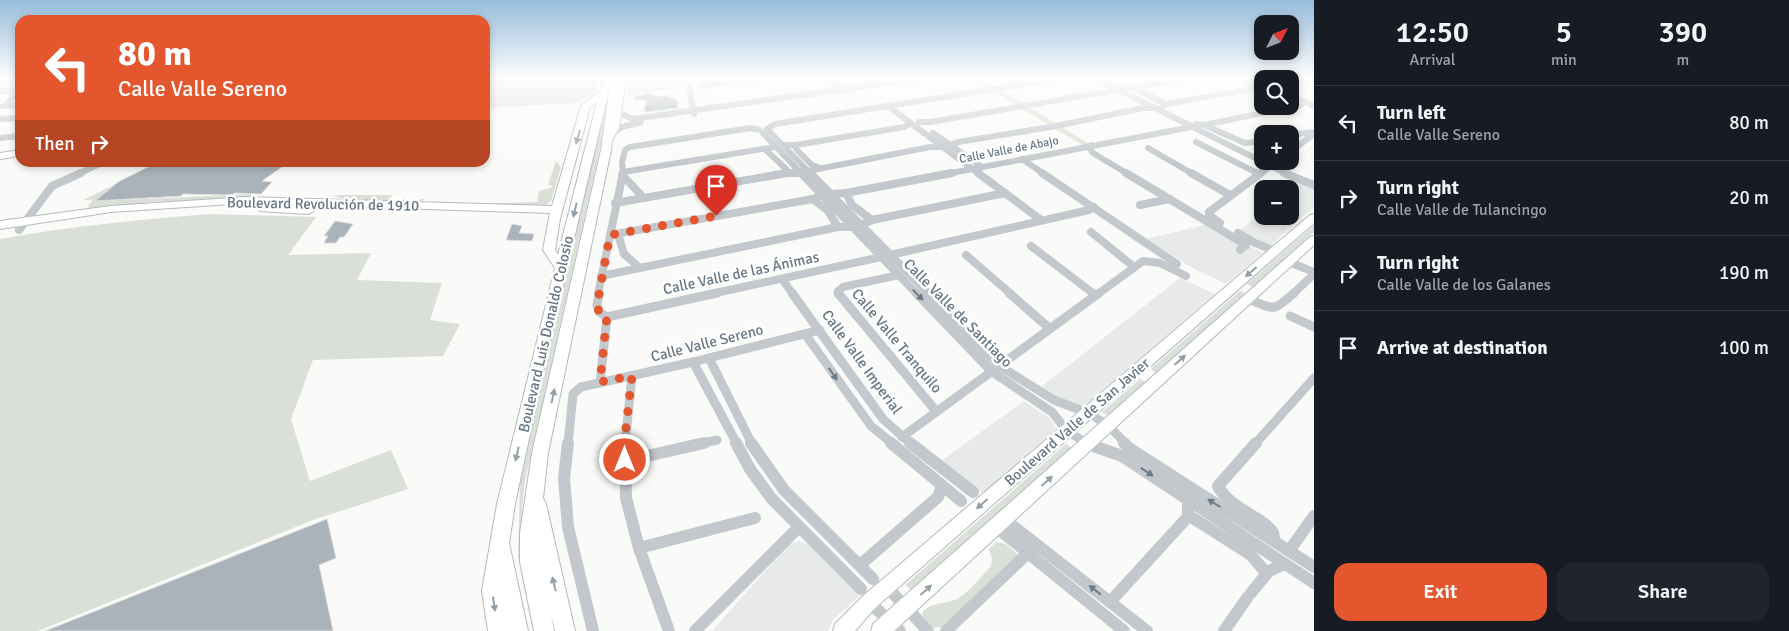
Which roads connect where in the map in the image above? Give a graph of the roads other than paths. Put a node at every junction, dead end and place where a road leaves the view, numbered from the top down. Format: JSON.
{"nodes":[{"id":1,"x":586,"y":106,"type":"edge"},
{"id":2,"x":602,"y":106,"type":"edge"},
{"id":3,"x":607,"y":106,"type":"edge"},
{"id":4,"x":617,"y":106,"type":"edge"},
{"id":5,"x":692,"y":106,"type":"edge"},
{"id":6,"x":735,"y":106,"type":"edge"},
{"id":7,"x":735,"y":106,"type":"edge"},
{"id":8,"x":885,"y":106,"type":"edge"},
{"id":9,"x":888,"y":106,"type":"edge"},
{"id":10,"x":897,"y":106,"type":"edge"},
{"id":11,"x":1019,"y":106,"type":"edge"},
{"id":12,"x":1140,"y":106,"type":"edge"},
{"id":13,"x":1291,"y":106,"type":"edge"},
{"id":14,"x":1161,"y":107,"type":"joint"},
{"id":15,"x":1143,"y":108,"type":"junction"},
{"id":16,"x":616,"y":112,"type":"junction"},
{"id":17,"x":693,"y":113,"type":"junction"},
{"id":18,"x":15,"y":118,"type":"edge"},
{"id":19,"x":0,"y":119,"type":"edge"},
{"id":20,"x":633,"y":121,"type":"junction"},
{"id":21,"x":919,"y":122,"type":"junction"},
{"id":22,"x":930,"y":122,"type":"junction"},
{"id":23,"x":911,"y":123,"type":"junction"},
{"id":24,"x":1204,"y":125,"type":"junction"},
{"id":25,"x":1194,"y":126,"type":"junction"},
{"id":26,"x":904,"y":127,"type":"junction"},
{"id":27,"x":756,"y":129,"type":"joint"},
{"id":28,"x":934,"y":133,"type":"junction"},
{"id":29,"x":1314,"y":133,"type":"edge"},
{"id":30,"x":1299,"y":134,"type":"edge"},
{"id":31,"x":926,"y":135,"type":"junction"},
{"id":32,"x":15,"y":136,"type":"edge"},
{"id":33,"x":0,"y":138,"type":"edge"},
{"id":34,"x":608,"y":139,"type":"junction"},
{"id":35,"x":958,"y":142,"type":"junction"},
{"id":36,"x":1196,"y":142,"type":"dead end"},
{"id":37,"x":1254,"y":143,"type":"edge"},
{"id":38,"x":783,"y":145,"type":"junction"},
{"id":39,"x":796,"y":145,"type":"junction"},
{"id":40,"x":951,"y":145,"type":"junction"},
{"id":41,"x":1091,"y":145,"type":"junction"},
{"id":42,"x":1299,"y":145,"type":"edge"},
{"id":43,"x":775,"y":147,"type":"junction"},
{"id":44,"x":930,"y":147,"type":"junction"},
{"id":45,"x":942,"y":147,"type":"junction"},
{"id":46,"x":15,"y":148,"type":"edge"},
{"id":47,"x":1148,"y":148,"type":"dead end"},
{"id":48,"x":0,"y":150,"type":"edge"},
{"id":49,"x":766,"y":150,"type":"junction"},
{"id":50,"x":1093,"y":153,"type":"junction"},
{"id":51,"x":15,"y":154,"type":"edge"},
{"id":52,"x":1254,"y":154,"type":"edge"},
{"id":53,"x":1254,"y":154,"type":"edge"},
{"id":54,"x":0,"y":156,"type":"edge"},
{"id":55,"x":791,"y":158,"type":"junction"},
{"id":56,"x":1025,"y":161,"type":"junction"},
{"id":57,"x":586,"y":163,"type":"junction"},
{"id":58,"x":93,"y":167,"type":"edge"},
{"id":59,"x":818,"y":167,"type":"junction"},
{"id":60,"x":982,"y":167,"type":"junction"},
{"id":61,"x":972,"y":169,"type":"junction"},
{"id":62,"x":1264,"y":170,"type":"edge"},
{"id":63,"x":1288,"y":170,"type":"edge"},
{"id":64,"x":804,"y":172,"type":"junction"},
{"id":65,"x":787,"y":173,"type":"junction"},
{"id":66,"x":623,"y":174,"type":"junction"},
{"id":67,"x":1259,"y":174,"type":"junction"},
{"id":68,"x":1314,"y":182,"type":"edge"},
{"id":69,"x":846,"y":193,"type":"junction"},
{"id":70,"x":1005,"y":193,"type":"junction"},
{"id":71,"x":826,"y":194,"type":"junction"},
{"id":72,"x":1230,"y":194,"type":"junction"},
{"id":73,"x":644,"y":198,"type":"junction"},
{"id":74,"x":813,"y":199,"type":"junction"},
{"id":75,"x":1170,"y":199,"type":"junction"},
{"id":76,"x":616,"y":203,"type":"junction"},
{"id":77,"x":1140,"y":205,"type":"dead end"},
{"id":78,"x":1094,"y":207,"type":"junction"},
{"id":79,"x":555,"y":215,"type":"junction"},
{"id":80,"x":1314,"y":217,"type":"edge"},
{"id":81,"x":872,"y":220,"type":"junction"},
{"id":82,"x":1041,"y":220,"type":"junction"},
{"id":83,"x":0,"y":225,"type":"edge"},
{"id":84,"x":22,"y":225,"type":"junction"},
{"id":85,"x":857,"y":226,"type":"junction"},
{"id":86,"x":838,"y":227,"type":"junction"},
{"id":87,"x":1090,"y":232,"type":"dead end"},
{"id":88,"x":0,"y":234,"type":"edge"},
{"id":89,"x":614,"y":234,"type":"junction"},
{"id":90,"x":1314,"y":239,"type":"edge"},
{"id":91,"x":1031,"y":246,"type":"dead end"},
{"id":92,"x":1240,"y":250,"type":"dead end"},
{"id":93,"x":1275,"y":251,"type":"junction"},
{"id":94,"x":890,"y":255,"type":"junction"},
{"id":95,"x":966,"y":255,"type":"dead end"},
{"id":96,"x":881,"y":257,"type":"junction"},
{"id":97,"x":1289,"y":262,"type":"junction"},
{"id":98,"x":1177,"y":264,"type":"dead end"},
{"id":99,"x":1134,"y":267,"type":"junction"},
{"id":100,"x":561,"y":268,"type":"junction"},
{"id":101,"x":640,"y":268,"type":"junction"},
{"id":102,"x":1314,"y":273,"type":"edge"},
{"id":103,"x":601,"y":276,"type":"junction"},
{"id":104,"x":899,"y":276,"type":"junction"},
{"id":105,"x":1186,"y":276,"type":"dead end"},
{"id":106,"x":782,"y":279,"type":"junction"},
{"id":107,"x":1095,"y":295,"type":"junction"},
{"id":108,"x":1248,"y":299,"type":"junction"},
{"id":109,"x":1276,"y":309,"type":"joint"},
{"id":110,"x":607,"y":316,"type":"junction"},
{"id":111,"x":1290,"y":316,"type":"dead end"},
{"id":112,"x":1314,"y":327,"type":"edge"},
{"id":113,"x":1049,"y":328,"type":"junction"},
{"id":114,"x":820,"y":330,"type":"junction"},
{"id":115,"x":805,"y":334,"type":"junction"},
{"id":116,"x":708,"y":358,"type":"junction"},
{"id":117,"x":693,"y":362,"type":"junction"},
{"id":118,"x":994,"y":368,"type":"junction"},
{"id":119,"x":1137,"y":370,"type":"junction"},
{"id":120,"x":632,"y":376,"type":"junction"},
{"id":121,"x":1314,"y":378,"type":"edge"},
{"id":122,"x":1157,"y":381,"type":"junction"},
{"id":123,"x":600,"y":382,"type":"junction"},
{"id":124,"x":1066,"y":406,"type":"junction"},
{"id":125,"x":936,"y":411,"type":"junction"},
{"id":126,"x":1088,"y":413,"type":"junction"},
{"id":127,"x":1056,"y":415,"type":"junction"},
{"id":128,"x":1108,"y":426,"type":"junction"},
{"id":129,"x":1067,"y":431,"type":"junction"},
{"id":130,"x":902,"y":437,"type":"junction"},
{"id":131,"x":717,"y":440,"type":"dead end"},
{"id":132,"x":1087,"y":444,"type":"junction"},
{"id":133,"x":1125,"y":452,"type":"junction"},
{"id":134,"x":625,"y":460,"type":"junction"},
{"id":135,"x":942,"y":486,"type":"junction"},
{"id":136,"x":973,"y":492,"type":"dead end"},
{"id":137,"x":536,"y":496,"type":"junction"},
{"id":138,"x":1188,"y":500,"type":"junction"},
{"id":139,"x":961,"y":501,"type":"dead end"},
{"id":140,"x":1314,"y":516,"type":"edge"},
{"id":141,"x":755,"y":518,"type":"dead end"},
{"id":142,"x":1186,"y":518,"type":"junction"},
{"id":143,"x":1000,"y":523,"type":"junction"},
{"id":144,"x":799,"y":527,"type":"junction"},
{"id":145,"x":1274,"y":541,"type":"junction"},
{"id":146,"x":501,"y":542,"type":"junction"},
{"id":147,"x":639,"y":548,"type":"junction"},
{"id":148,"x":1289,"y":551,"type":"junction"},
{"id":149,"x":1027,"y":554,"type":"junction"},
{"id":150,"x":1284,"y":564,"type":"junction"},
{"id":151,"x":860,"y":565,"type":"junction"},
{"id":152,"x":1314,"y":566,"type":"edge"},
{"id":153,"x":1266,"y":572,"type":"junction"},
{"id":154,"x":873,"y":578,"type":"dead end"},
{"id":155,"x":1314,"y":583,"type":"edge"},
{"id":156,"x":887,"y":587,"type":"junction"},
{"id":157,"x":865,"y":596,"type":"junction"},
{"id":158,"x":1110,"y":602,"type":"junction"},
{"id":159,"x":513,"y":607,"type":"joint"},
{"id":160,"x":906,"y":607,"type":"junction"},
{"id":161,"x":890,"y":628,"type":"edge"},
{"id":162,"x":498,"y":631,"type":"edge"},
{"id":163,"x":518,"y":631,"type":"edge"},
{"id":164,"x":544,"y":631,"type":"edge"},
{"id":165,"x":565,"y":631,"type":"edge"},
{"id":166,"x":593,"y":631,"type":"edge"},
{"id":167,"x":670,"y":631,"type":"edge"},
{"id":168,"x":695,"y":631,"type":"edge"},
{"id":169,"x":842,"y":631,"type":"edge"},
{"id":170,"x":928,"y":631,"type":"edge"},
{"id":171,"x":946,"y":631,"type":"edge"},
{"id":172,"x":1124,"y":631,"type":"edge"},
{"id":173,"x":1147,"y":631,"type":"edge"},
{"id":174,"x":1224,"y":631,"type":"edge"}],
"edges":[{"from":1,"to":79,"type":"main road","one_way":true},
{"from":2,"to":57,"type":"main road","name":"Boulevard Luis Donaldo Colosio"},
{"from":3,"to":34,"type":"main road","name":"Boulevard Luis Donaldo Colosio"},
{"from":4,"to":16,"type":"main road","name":"Boulevard Luis Donaldo Colosio"},
{"from":5,"to":17,"type":"street"},
{"from":6,"to":17,"type":"street"},
{"from":7,"to":17,"type":"street"},
{"from":8,"to":38,"type":"street","name":"Calle Valle de Santiago"},
{"from":9,"to":23,"type":"street"},
{"from":10,"to":21,"type":"street"},
{"from":11,"to":22,"type":"street"},
{"from":12,"to":15,"type":"street"},
{"from":13,"to":24,"type":"street"},
{"from":14,"to":15,"type":"street"},
{"from":14,"to":25,"type":"street"},
{"from":15,"to":35,"type":"street"},
{"from":16,"to":20,"type":"street"},
{"from":16,"to":34,"type":"main road","name":"Boulevard Luis Donaldo Colosio"},
{"from":17,"to":20,"type":"street"},
{"from":18,"to":19,"type":"street"},
{"from":20,"to":34,"type":"street"},
{"from":21,"to":22,"type":"street"},
{"from":21,"to":28,"type":"street"},
{"from":22,"to":35,"type":"street"},
{"from":23,"to":26,"type":"street"},
{"from":23,"to":31,"type":"street"},
{"from":24,"to":25,"type":"street"},
{"from":24,"to":37,"type":"street"},
{"from":25,"to":41,"type":"street","name":"Calle Valle de Abajo"},
{"from":25,"to":52,"type":"street"},
{"from":25,"to":53,"type":"street"},
{"from":26,"to":39,"type":"street"},
{"from":26,"to":44,"type":"street"},
{"from":27,"to":43,"type":"street","name":"Calle Valle de Santiago"},
{"from":27,"to":66,"type":"street"},
{"from":28,"to":31,"type":"street"},
{"from":28,"to":40,"type":"street"},
{"from":29,"to":30,"type":"street"},
{"from":29,"to":42,"type":"street"},
{"from":31,"to":45,"type":"street"},
{"from":32,"to":33,"type":"street"},
{"from":137,"to":34,"type":"main road","name":"Boulevard Luis Donaldo Colosio","one_way":true},
{"from":35,"to":40,"type":"street"},
{"from":36,"to":67,"type":"street"},
{"from":38,"to":39,"type":"street"},
{"from":38,"to":55,"type":"street","name":"Calle Valle de Santiago"},
{"from":39,"to":59,"type":"street"},
{"from":40,"to":60,"type":"street"},
{"from":41,"to":50,"type":"street"},
{"from":41,"to":56,"type":"street","name":"Calle Valle de Abajo"},
{"from":43,"to":49,"type":"street"},
{"from":43,"to":55,"type":"street","name":"Calle Valle de Santiago"},
{"from":44,"to":45,"type":"street"},
{"from":44,"to":59,"type":"street"},
{"from":45,"to":61,"type":"street"},
{"from":46,"to":48,"type":"main road"},
{"from":47,"to":72,"type":"street"},
{"from":49,"to":65,"type":"street"},
{"from":49,"to":66,"type":"street"},
{"from":50,"to":56,"type":"street","name":"Calle Valle de Abajo"},
{"from":50,"to":75,"type":"street"},
{"from":51,"to":54,"type":"main road"},
{"from":55,"to":64,"type":"street","name":"Calle Valle de Santiago"},
{"from":56,"to":60,"type":"street","name":"Calle Valle de Abajo"},
{"from":56,"to":78,"type":"street"},
{"from":57,"to":79,"type":"main road"},
{"from":57,"to":100,"type":"main road","name":"Boulevard Luis Donaldo Colosio","one_way":true},
{"from":58,"to":84,"type":"street"},
{"from":59,"to":64,"type":"street"},
{"from":60,"to":61,"type":"street","name":"Calle Valle de Abajo"},
{"from":61,"to":69,"type":"street","name":"Calle Valle de Abajo"},
{"from":61,"to":70,"type":"street"},
{"from":62,"to":67,"type":"street"},
{"from":63,"to":68,"type":"street"},
{"from":64,"to":65,"type":"street"},
{"from":64,"to":71,"type":"street","name":"Calle Valle de Santiago"},
{"from":65,"to":73,"type":"street"},
{"from":66,"to":73,"type":"street"},
{"from":66,"to":76,"type":"street"},
{"from":67,"to":72,"type":"street"},
{"from":69,"to":71,"type":"street","name":"Calle Valle de Abajo"},
{"from":69,"to":81,"type":"street"},
{"from":70,"to":81,"type":"street"},
{"from":70,"to":82,"type":"street"},
{"from":71,"to":74,"type":"street"},
{"from":71,"to":85,"type":"street","name":"Calle Valle de Santiago"},
{"from":72,"to":93,"type":"street"},
{"from":73,"to":76,"type":"street"},
{"from":74,"to":86,"type":"street"},
{"from":74,"to":89,"type":"street"},
{"from":75,"to":77,"type":"street"},
{"from":75,"to":92,"type":"street"},
{"from":76,"to":89,"type":"street"},
{"from":78,"to":82,"type":"street"},
{"from":78,"to":98,"type":"street"},
{"from":79,"to":84,"type":"main road","name":"Boulevard Revolución de 1910"},
{"from":79,"to":100,"type":"main road"},
{"from":80,"to":93,"type":"main road","name":"Boulevard Valle de San Javier"},
{"from":81,"to":85,"type":"street"},
{"from":82,"to":94,"type":"street"},
{"from":83,"to":84,"type":"main road","name":"Boulevard Revolución de 1910"},
{"from":84,"to":88,"type":"main road","name":"Boulevard Revolución de 1910"},
{"from":85,"to":86,"type":"street"},
{"from":85,"to":94,"type":"street","name":"Calle Valle de Santiago"},
{"from":85,"to":96,"type":"street","name":"Calle Valle de Santiago"},
{"from":86,"to":101,"type":"street"},
{"from":87,"to":99,"type":"street"},
{"from":89,"to":101,"type":"street"},
{"from":89,"to":103,"type":"street"},
{"from":90,"to":97,"type":"main road","name":"Boulevard Valle de San Javier"},
{"from":91,"to":107,"type":"street"},
{"from":93,"to":119,"type":"main road","name":"Boulevard Valle de San Javier","one_way":true},
{"from":94,"to":118,"type":"street","name":"Calle Valle de Santiago"},
{"from":95,"to":113,"type":"street"},
{"from":96,"to":104,"type":"street","name":"Calle Valle de Santiago"},
{"from":96,"to":106,"type":"street","name":"Calle Valle de las Ánimas"},
{"from":97,"to":102,"type":"street"},
{"from":97,"to":108,"type":"main road","name":"Boulevard Valle de San Javier"},
{"from":99,"to":105,"type":"street"},
{"from":99,"to":107,"type":"street"},
{"from":100,"to":146,"type":"main road","name":"Boulevard Luis Donaldo Colosio","one_way":true},
{"from":101,"to":103,"type":"street"},
{"from":102,"to":109,"type":"street"},
{"from":103,"to":110,"type":"street"},
{"from":104,"to":118,"type":"street","name":"Calle Valle de Santiago","one_way":true},
{"from":104,"to":125,"type":"street","name":"Calle Valle Tranquilo"},
{"from":106,"to":110,"type":"street","name":"Calle Valle de las Ánimas"},
{"from":106,"to":114,"type":"street","name":"Calle Valle Imperial"},
{"from":107,"to":113,"type":"street"},
{"from":108,"to":109,"type":"street"},
{"from":122,"to":108,"type":"main road","name":"Boulevard Valle de San Javier","one_way":true},
{"from":110,"to":123,"type":"street"},
{"from":111,"to":112,"type":"street"},
{"from":113,"to":118,"type":"street"},
{"from":114,"to":115,"type":"street","name":"Calle Valle Sereno"},
{"from":114,"to":130,"type":"street","name":"Calle Valle Imperial"},
{"from":115,"to":116,"type":"street","name":"Calle Valle Sereno"},
{"from":115,"to":135,"type":"street","name":"Calle Valle Imperial","one_way":true},
{"from":116,"to":117,"type":"street","name":"Calle Valle Sereno"},
{"from":116,"to":151,"type":"street"},
{"from":117,"to":120,"type":"street","name":"Calle Valle Sereno"},
{"from":117,"to":144,"type":"street"},
{"from":118,"to":124,"type":"street","name":"Calle Valle de Santiago"},
{"from":118,"to":125,"type":"street"},
{"from":118,"to":127,"type":"street","name":"Calle Valle de Santiago"},
{"from":119,"to":122,"type":"main road"},
{"from":119,"to":126,"type":"main road","name":"Boulevard Valle de San Javier"},
{"from":120,"to":123,"type":"street","name":"Calle Valle Sereno"},
{"from":120,"to":134,"type":"street"},
{"from":121,"to":145,"type":"street"},
{"from":122,"to":128,"type":"main road","name":"Boulevard Valle de San Javier"},
{"from":123,"to":166,"type":"street","name":"Calle Valle Sereno"},
{"from":124,"to":126,"type":"street","name":"Calle Valle de Santiago"},
{"from":124,"to":127,"type":"street"},
{"from":125,"to":130,"type":"street"},
{"from":126,"to":128,"type":"street","name":"Calle Valle de Santiago"},
{"from":126,"to":129,"type":"main road","name":"Boulevard Valle de San Javier"},
{"from":127,"to":129,"type":"street","name":"Calle Valle de Santiago"},
{"from":128,"to":132,"type":"main road","name":"Boulevard Valle de San Javier"},
{"from":128,"to":133,"type":"street","name":"Calle Valle de Santiago"},
{"from":129,"to":132,"type":"street","name":"Calle Valle de Santiago"},
{"from":129,"to":156,"type":"main road","name":"Boulevard Valle de San Javier","one_way":true},
{"from":130,"to":136,"type":"street","name":"Calle Valle Imperial"},
{"from":131,"to":134,"type":"street"},
{"from":132,"to":133,"type":"street","name":"Calle Valle de Santiago"},
{"from":143,"to":132,"type":"main road","name":"Boulevard Valle de San Javier","one_way":true},
{"from":133,"to":138,"type":"street","name":"Calle Valle de Santiago","one_way":true},
{"from":145,"to":133,"type":"street","name":"Calle Valle de Santiago","one_way":true},
{"from":134,"to":147,"type":"street"},
{"from":135,"to":139,"type":"street","name":"Calle Valle Imperial"},
{"from":135,"to":151,"type":"street"},
{"from":137,"to":164,"type":"main road","name":"Boulevard Luis Donaldo Colosio"},
{"from":165,"to":137,"type":"main road","name":"Boulevard Luis Donaldo Colosio","one_way":true},
{"from":138,"to":142,"type":"street"},
{"from":138,"to":150,"type":"street","name":"Calle Valle de Santiago"},
{"from":140,"to":148,"type":"street"},
{"from":141,"to":147,"type":"street"},
{"from":142,"to":153,"type":"street"},
{"from":142,"to":158,"type":"street"},
{"from":143,"to":149,"type":"street"},
{"from":158,"to":143,"type":"street","one_way":true},
{"from":160,"to":143,"type":"main road","name":"Boulevard Valle de San Javier","one_way":true},
{"from":144,"to":157,"type":"street"},
{"from":144,"to":168,"type":"street"},
{"from":145,"to":148,"type":"street","name":"Calle Valle de Santiago"},
{"from":146,"to":159,"type":"main road","name":"Boulevard Luis Donaldo Colosio"},
{"from":146,"to":162,"type":"main road","name":"Boulevard Luis Donaldo Colosio","one_way":true},
{"from":147,"to":167,"type":"street"},
{"from":148,"to":152,"type":"street","name":"Calle Valle de Santiago"},
{"from":149,"to":171,"type":"street"},
{"from":149,"to":172,"type":"street"},
{"from":150,"to":153,"type":"street"},
{"from":150,"to":155,"type":"street","name":"Calle Valle de Santiago"},
{"from":151,"to":154,"type":"street"},
{"from":153,"to":174,"type":"street"},
{"from":156,"to":157,"type":"main road","name":"Boulevard Valle de San Javier"},
{"from":156,"to":160,"type":"street"},
{"from":157,"to":161,"type":"street"},
{"from":157,"to":169,"type":"main road","name":"Boulevard Valle de San Javier"},
{"from":158,"to":173,"type":"street"},
{"from":159,"to":163,"type":"main road","name":"Boulevard Luis Donaldo Colosio"},
{"from":160,"to":161,"type":"main road","name":"Boulevard Valle de San Javier"},
{"from":160,"to":170,"type":"street"}]}
